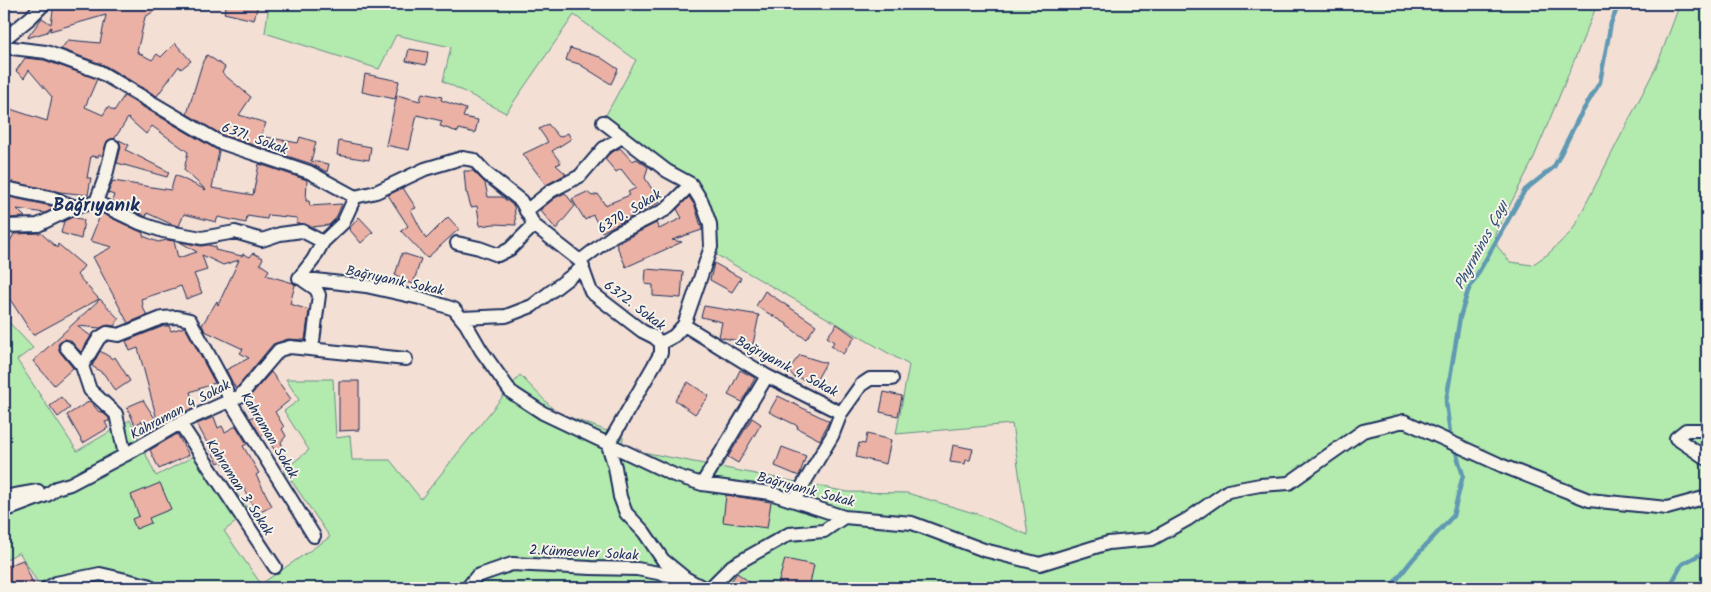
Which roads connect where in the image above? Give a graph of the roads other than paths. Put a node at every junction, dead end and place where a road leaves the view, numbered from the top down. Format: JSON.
{"nodes":[{"id":1,"x":44,"y":4,"type":"edge"},
{"id":2,"x":4,"y":39,"type":"edge"},
{"id":3,"x":4,"y":47,"type":"edge"},
{"id":4,"x":603,"y":122,"type":"dead end"},
{"id":5,"x":622,"y":137,"type":"junction"},
{"id":6,"x":113,"y":146,"type":"dead end"},
{"id":7,"x":691,"y":184,"type":"junction"},
{"id":8,"x":4,"y":188,"type":"edge"},
{"id":9,"x":355,"y":197,"type":"junction"},
{"id":10,"x":96,"y":202,"type":"junction"},
{"id":11,"x":75,"y":207,"type":"junction"},
{"id":12,"x":526,"y":211,"type":"junction"},
{"id":13,"x":534,"y":225,"type":"junction"},
{"id":14,"x":4,"y":226,"type":"edge"},
{"id":15,"x":322,"y":242,"type":"junction"},
{"id":16,"x":458,"y":243,"type":"dead end"},
{"id":17,"x":581,"y":264,"type":"junction"},
{"id":18,"x":299,"y":278,"type":"junction"},
{"id":19,"x":462,"y":318,"type":"junction"},
{"id":20,"x":684,"y":325,"type":"junction"},
{"id":21,"x":661,"y":343,"type":"junction"},
{"id":22,"x":66,"y":347,"type":"dead end"},
{"id":23,"x":312,"y":349,"type":"junction"},
{"id":24,"x":406,"y":359,"type":"dead end"},
{"id":25,"x":82,"y":366,"type":"junction"},
{"id":26,"x":767,"y":376,"type":"junction"},
{"id":27,"x":892,"y":379,"type":"dead end"},
{"id":28,"x":230,"y":401,"type":"junction"},
{"id":29,"x":841,"y":413,"type":"junction"},
{"id":30,"x":180,"y":423,"type":"junction"},
{"id":31,"x":1707,"y":430,"type":"edge"},
{"id":32,"x":608,"y":445,"type":"junction"},
{"id":33,"x":125,"y":455,"type":"junction"},
{"id":34,"x":1707,"y":459,"type":"edge"},
{"id":35,"x":70,"y":484,"type":"junction"},
{"id":36,"x":702,"y":484,"type":"junction"},
{"id":37,"x":1707,"y":496,"type":"edge"},
{"id":38,"x":4,"y":497,"type":"edge"},
{"id":39,"x":794,"y":500,"type":"junction"},
{"id":40,"x":4,"y":511,"type":"edge"},
{"id":41,"x":844,"y":517,"type":"junction"},
{"id":42,"x":314,"y":536,"type":"dead end"},
{"id":43,"x":275,"y":567,"type":"dead end"},
{"id":44,"x":688,"y":583,"type":"edge"},
{"id":45,"x":47,"y":588,"type":"edge"},
{"id":46,"x":151,"y":588,"type":"edge"},
{"id":47,"x":467,"y":588,"type":"edge"},
{"id":48,"x":704,"y":588,"type":"edge"},
{"id":49,"x":710,"y":588,"type":"edge"}],
"edges":[{"from":1,"to":2,"type":"street"},
{"from":3,"to":9,"type":"street","name":"6371. Sokak"},
{"from":4,"to":5,"type":"street"},
{"from":5,"to":7,"type":"street"},
{"from":5,"to":12,"type":"street"},
{"from":6,"to":10,"type":"street"},
{"from":7,"to":17,"type":"street","name":"6370. Sokak"},
{"from":7,"to":20,"type":"street"},
{"from":8,"to":11,"type":"street"},
{"from":9,"to":12,"type":"street"},
{"from":9,"to":15,"type":"street"},
{"from":10,"to":11,"type":"street"},
{"from":10,"to":15,"type":"street"},
{"from":11,"to":14,"type":"street"},
{"from":12,"to":13,"type":"street"},
{"from":13,"to":16,"type":"street"},
{"from":13,"to":17,"type":"street"},
{"from":15,"to":18,"type":"street"},
{"from":17,"to":19,"type":"street","name":"6370. Sokak"},
{"from":17,"to":21,"type":"street","name":"6372. Sokak"},
{"from":18,"to":19,"type":"street","name":"Bağrıyanık Sokak"},
{"from":18,"to":23,"type":"street"},
{"from":19,"to":32,"type":"street","name":"Bağrıyanık Sokak"},
{"from":20,"to":21,"type":"street"},
{"from":20,"to":26,"type":"street","name":"Bağrıyanık 4 Sokak"},
{"from":21,"to":32,"type":"street"},
{"from":22,"to":25,"type":"street"},
{"from":23,"to":24,"type":"street","name":"Kahraman 4 Sokak"},
{"from":23,"to":28,"type":"street","name":"Kahraman 4 Sokak"},
{"from":25,"to":28,"type":"street","name":"Kahraman Sokak"},
{"from":25,"to":33,"type":"street"},
{"from":26,"to":29,"type":"street","name":"Bağrıyanık 4 Sokak"},
{"from":26,"to":36,"type":"street"},
{"from":27,"to":29,"type":"street"},
{"from":28,"to":30,"type":"street","name":"Kahraman 4 Sokak"},
{"from":28,"to":42,"type":"street","name":"Kahraman Sokak"},
{"from":29,"to":39,"type":"street","name":"Bağrıyanık 4 Sokak"},
{"from":30,"to":33,"type":"street","name":"Kahraman 4 Sokak"},
{"from":30,"to":43,"type":"street","name":"Kahraman 3 Sokak"},
{"from":31,"to":34,"type":"street"},
{"from":32,"to":36,"type":"street","name":"Bağrıyanık Sokak"},
{"from":32,"to":44,"type":"street"},
{"from":33,"to":35,"type":"street","name":"Kahraman 4 Sokak"},
{"from":35,"to":38,"type":"street"},
{"from":35,"to":40,"type":"street","name":"Kahraman 4 Sokak"},
{"from":36,"to":39,"type":"street","name":"Bağrıyanık Sokak"},
{"from":37,"to":41,"type":"street","name":"Bağrıyanık Sokak"},
{"from":39,"to":41,"type":"street","name":"Bağrıyanık Sokak"},
{"from":41,"to":49,"type":"street"},
{"from":44,"to":47,"type":"street","name":"2.Kümeevler Sokak"},
{"from":44,"to":48,"type":"street","name":"2.Kümeevler Sokak"},
{"from":45,"to":46,"type":"street"}]}
